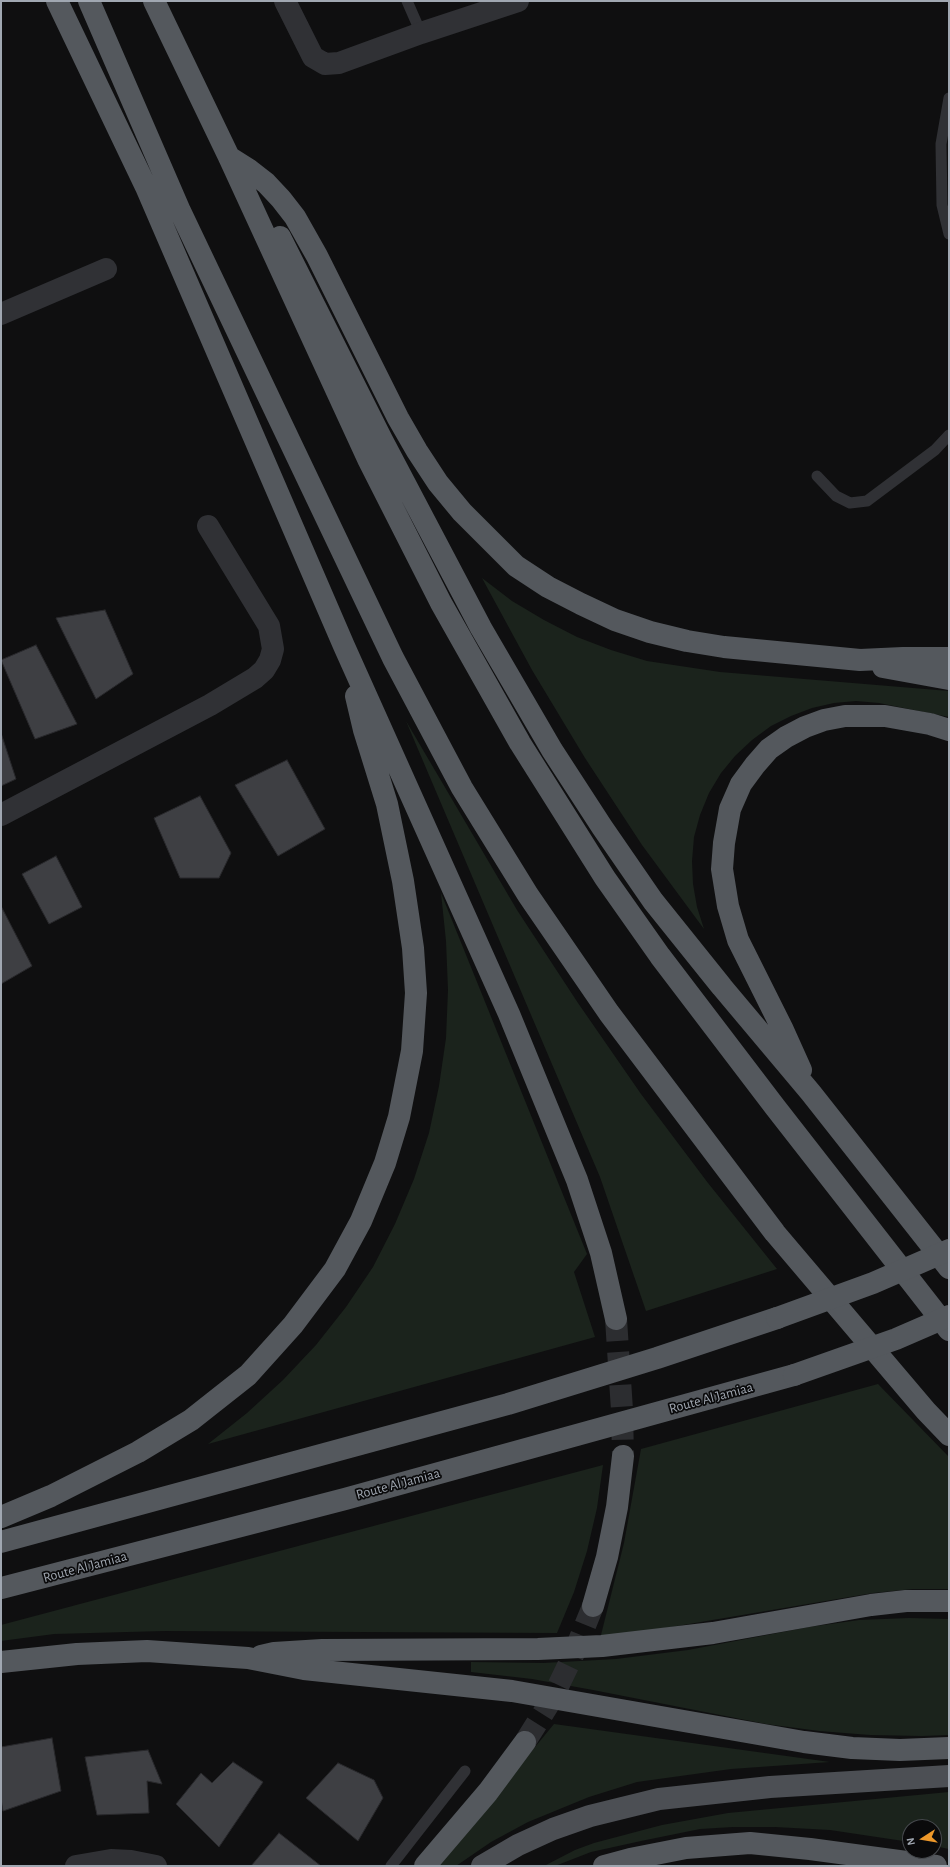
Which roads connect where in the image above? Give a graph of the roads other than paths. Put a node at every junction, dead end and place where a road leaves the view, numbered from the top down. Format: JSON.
{"nodes":[{"id":1,"x":57,"y":1,"type":"edge"},
{"id":2,"x":89,"y":1,"type":"edge"},
{"id":3,"x":154,"y":1,"type":"edge"},
{"id":4,"x":285,"y":1,"type":"edge"},
{"id":5,"x":407,"y":1,"type":"edge"},
{"id":6,"x":518,"y":1,"type":"edge"},
{"id":7,"x":421,"y":33,"type":"junction"},
{"id":8,"x":949,"y":98,"type":"edge"},
{"id":9,"x":229,"y":157,"type":"junction"},
{"id":10,"x":949,"y":234,"type":"edge"},
{"id":11,"x":106,"y":269,"type":"dead end"},
{"id":12,"x":1,"y":314,"type":"edge"},
{"id":13,"x":949,"y":435,"type":"edge"},
{"id":14,"x":816,"y":476,"type":"dead end"},
{"id":15,"x":208,"y":526,"type":"dead end"},
{"id":16,"x":344,"y":646,"type":"junction"},
{"id":17,"x":949,"y":658,"type":"edge"},
{"id":18,"x":860,"y":660,"type":"junction"},
{"id":19,"x":949,"y":679,"type":"edge"},
{"id":20,"x":949,"y":730,"type":"edge"},
{"id":21,"x":1,"y":814,"type":"edge"},
{"id":22,"x":811,"y":1093,"type":"junction"},
{"id":23,"x":949,"y":1250,"type":"edge"},
{"id":24,"x":949,"y":1268,"type":"edge"},
{"id":25,"x":949,"y":1316,"type":"edge"},
{"id":26,"x":616,"y":1319,"type":"tunnel mouth"},
{"id":27,"x":949,"y":1330,"type":"edge"},
{"id":28,"x":949,"y":1434,"type":"edge"},
{"id":29,"x":623,"y":1456,"type":"tunnel mouth"},
{"id":30,"x":1,"y":1517,"type":"edge"},
{"id":31,"x":1,"y":1542,"type":"edge"},
{"id":32,"x":1,"y":1588,"type":"edge"},
{"id":33,"x":949,"y":1601,"type":"edge"},
{"id":34,"x":593,"y":1606,"type":"tunnel mouth"},
{"id":35,"x":248,"y":1658,"type":"junction"},
{"id":36,"x":1,"y":1662,"type":"edge"},
{"id":37,"x":525,"y":1742,"type":"tunnel mouth"},
{"id":38,"x":949,"y":1748,"type":"edge"},
{"id":39,"x":465,"y":1771,"type":"dead end"},
{"id":40,"x":949,"y":1776,"type":"edge"},
{"id":41,"x":76,"y":1866,"type":"edge"},
{"id":42,"x":156,"y":1866,"type":"edge"},
{"id":43,"x":391,"y":1866,"type":"edge"},
{"id":44,"x":425,"y":1866,"type":"edge"},
{"id":45,"x":482,"y":1866,"type":"edge"},
{"id":46,"x":604,"y":1866,"type":"edge"},
{"id":47,"x":936,"y":1866,"type":"edge"}],
"edges":[{"from":1,"to":16,"type":"highway"},
{"from":2,"to":28,"type":"highway"},
{"from":3,"to":9,"type":"highway"},
{"from":4,"to":7,"type":"street"},
{"from":5,"to":7,"type":"lane"},
{"from":6,"to":7,"type":"street"},
{"from":8,"to":10,"type":"lane"},
{"from":9,"to":18,"type":"highway"},
{"from":9,"to":22,"type":"highway"},
{"from":9,"to":27,"type":"highway"},
{"from":11,"to":12,"type":"street"},
{"from":13,"to":14,"type":"lane"},
{"from":15,"to":21,"type":"street"},
{"from":16,"to":26,"type":"highway"},
{"from":16,"to":30,"type":"highway"},
{"from":17,"to":18,"type":"highway"},
{"from":18,"to":19,"type":"highway"},
{"from":20,"to":22,"type":"highway"},
{"from":22,"to":24,"type":"highway"},
{"from":23,"to":31,"type":"highway","bridge":true},
{"from":25,"to":32,"type":"highway","name":"Route Al Jamiaa","bridge":true},
{"from":29,"to":34,"type":"highway"},
{"from":33,"to":35,"type":"highway"},
{"from":35,"to":36,"type":"highway"},
{"from":35,"to":38,"type":"highway"},
{"from":37,"to":44,"type":"highway"},
{"from":39,"to":43,"type":"lane"},
{"from":40,"to":45,"type":"main road"},
{"from":41,"to":42,"type":"street"},
{"from":46,"to":47,"type":"highway"}]}
